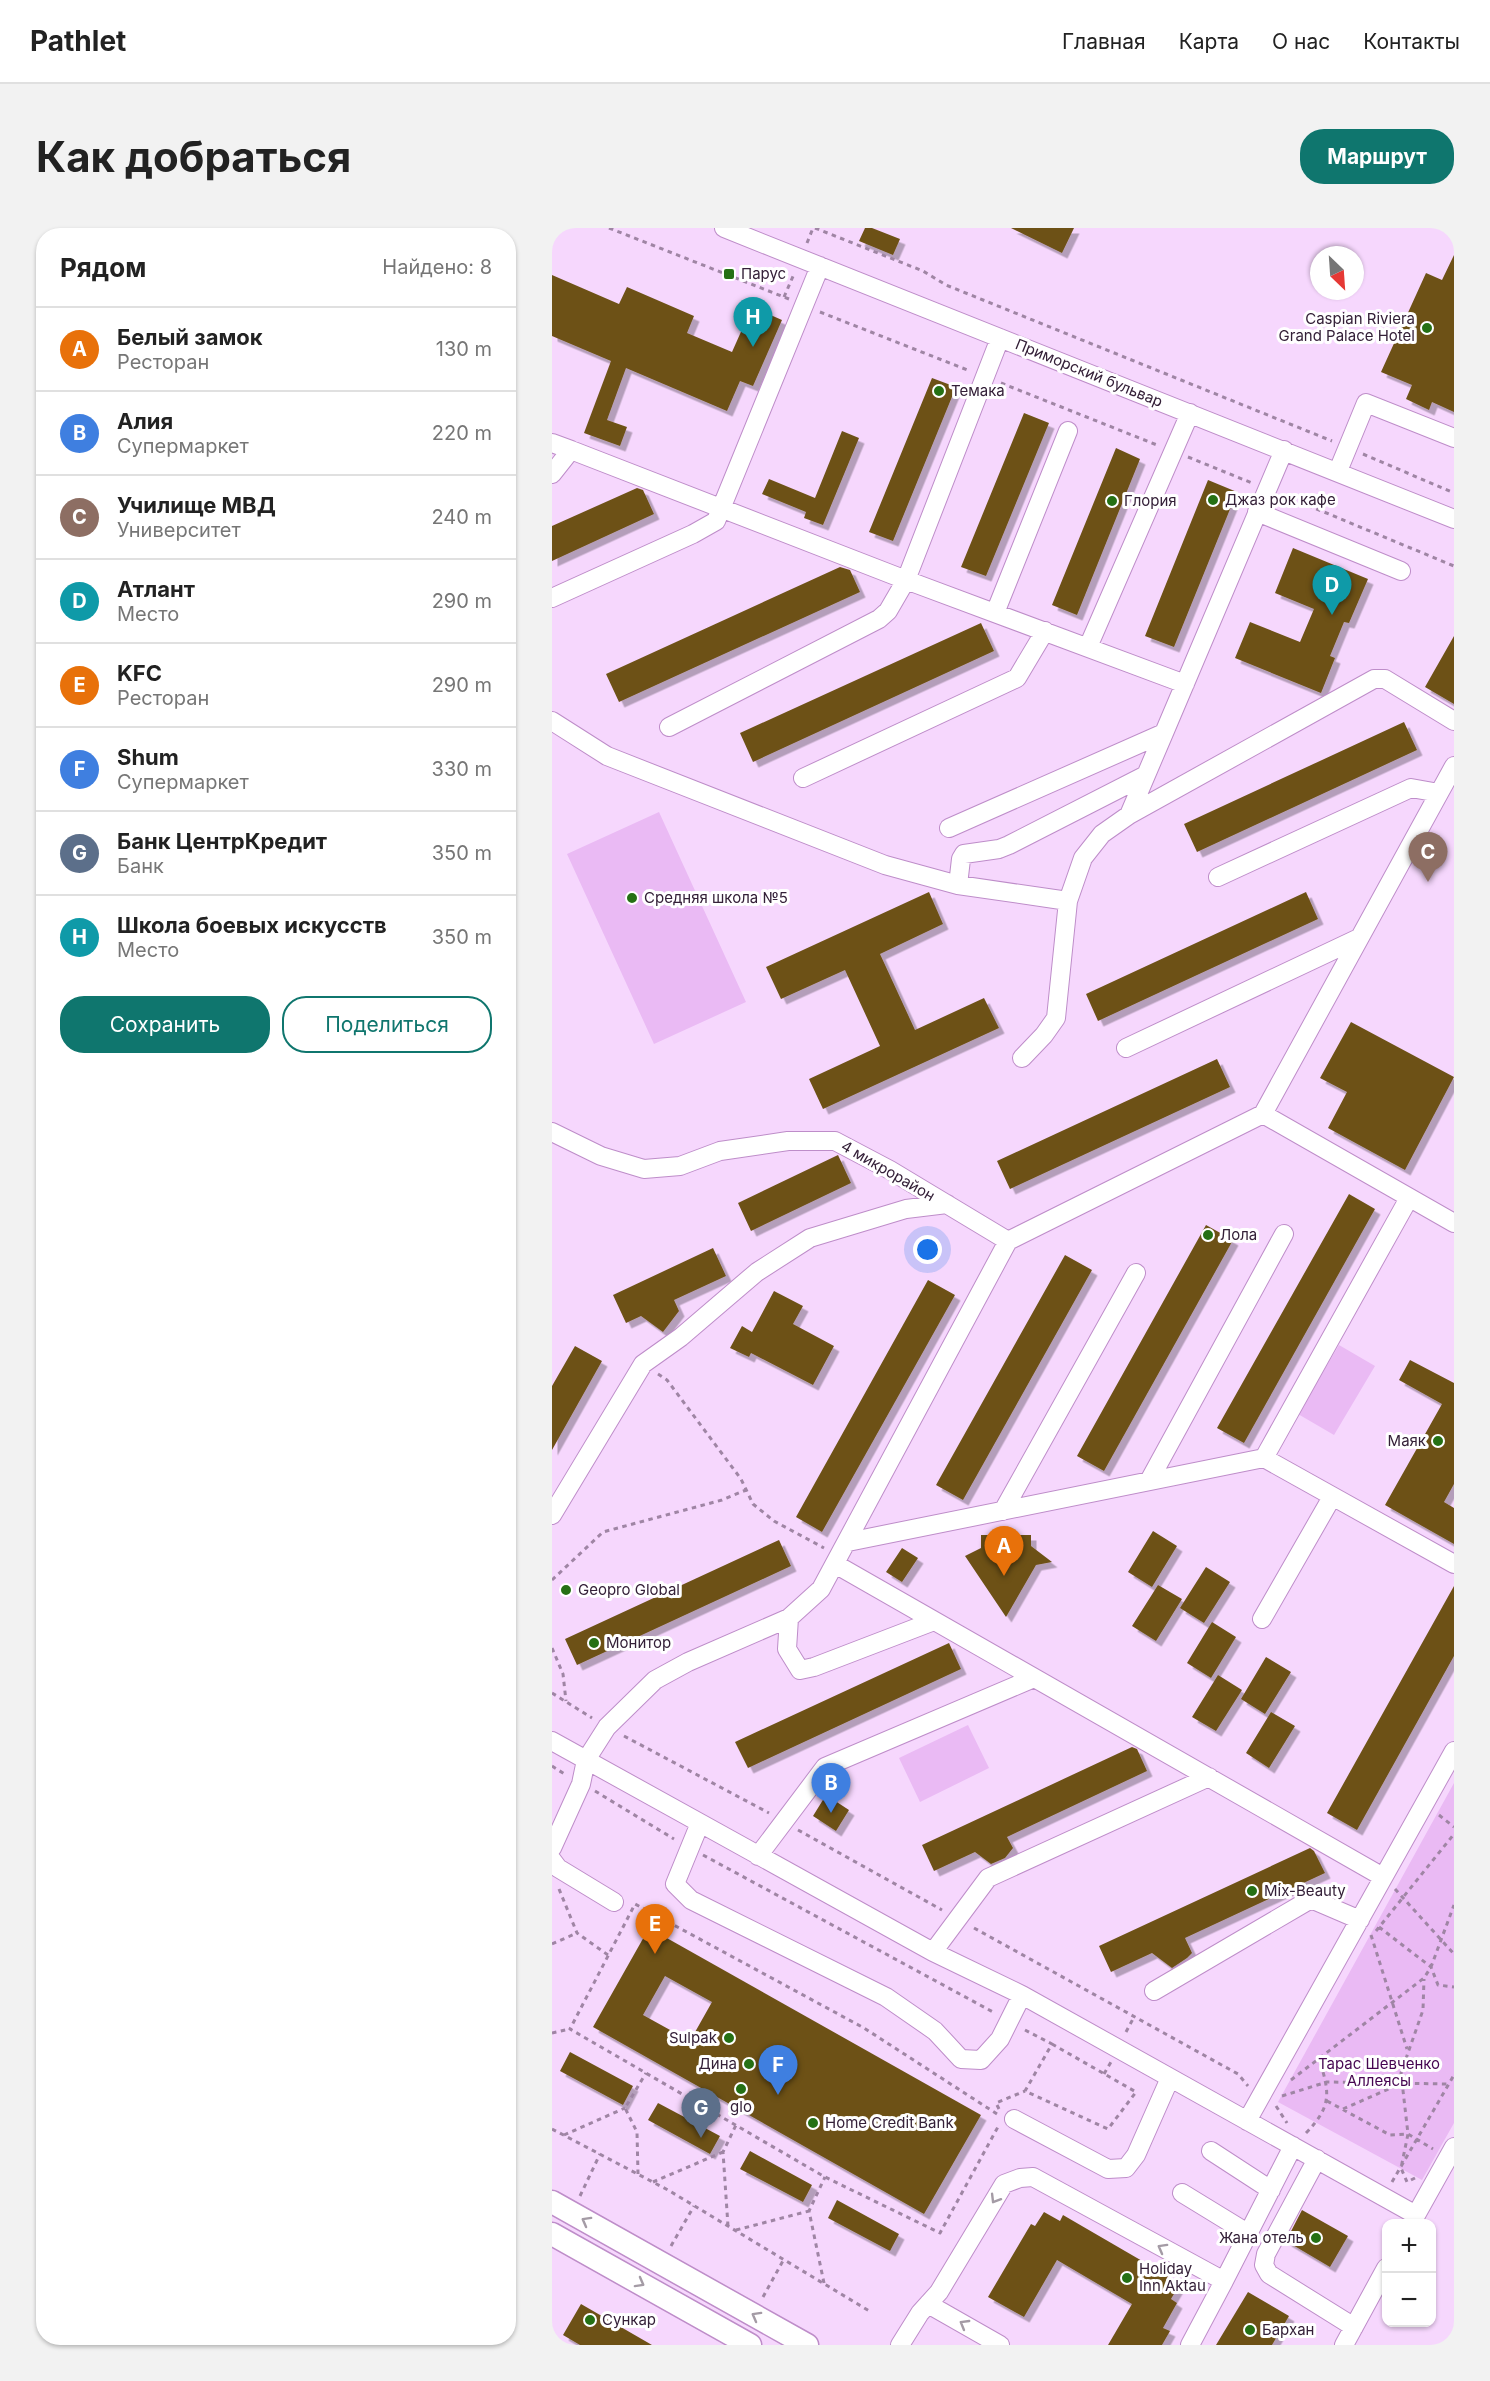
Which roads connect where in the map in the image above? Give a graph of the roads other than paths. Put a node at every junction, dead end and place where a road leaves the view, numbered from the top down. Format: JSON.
{"nodes":[{"id":1,"x":724,"y":228,"type":"edge"},
{"id":2,"x":820,"y":266,"type":"junction"},
{"id":3,"x":1000,"y":338,"type":"junction"},
{"id":4,"x":1190,"y":413,"type":"junction"},
{"id":5,"x":1068,"y":431,"type":"dead end"},
{"id":6,"x":1454,"y":438,"type":"edge"},
{"id":7,"x":552,"y":442,"type":"edge"},
{"id":8,"x":571,"y":450,"type":"junction"},
{"id":9,"x":1284,"y":450,"type":"junction"},
{"id":10,"x":1338,"y":471,"type":"junction"},
{"id":11,"x":552,"y":474,"type":"edge"},
{"id":12,"x":722,"y":508,"type":"junction"},
{"id":13,"x":1257,"y":512,"type":"junction"},
{"id":14,"x":1454,"y":519,"type":"edge"},
{"id":15,"x":1401,"y":571,"type":"dead end"},
{"id":16,"x":906,"y":580,"type":"junction"},
{"id":17,"x":552,"y":598,"type":"edge"},
{"id":18,"x":995,"y":613,"type":"junction"},
{"id":19,"x":1045,"y":632,"type":"junction"},
{"id":20,"x":1088,"y":647,"type":"junction"},
{"id":21,"x":1185,"y":684,"type":"junction"},
{"id":22,"x":552,"y":721,"type":"edge"},
{"id":23,"x":1454,"y":721,"type":"edge"},
{"id":24,"x":669,"y":727,"type":"dead end"},
{"id":25,"x":1164,"y":733,"type":"junction"},
{"id":26,"x":1454,"y":766,"type":"edge"},
{"id":27,"x":1146,"y":775,"type":"junction"},
{"id":28,"x":803,"y":778,"type":"dead end"},
{"id":29,"x":1439,"y":793,"type":"junction"},
{"id":30,"x":1129,"y":815,"type":"junction"},
{"id":31,"x":949,"y":828,"type":"dead end"},
{"id":32,"x":1218,"y":877,"type":"dead end"},
{"id":33,"x":958,"y":885,"type":"junction"},
{"id":34,"x":1068,"y":901,"type":"junction"},
{"id":35,"x":1359,"y":938,"type":"junction"},
{"id":36,"x":1126,"y":1048,"type":"dead end"},
{"id":37,"x":1022,"y":1058,"type":"dead end"},
{"id":38,"x":1263,"y":1114,"type":"junction"},
{"id":39,"x":552,"y":1132,"type":"edge"},
{"id":40,"x":1409,"y":1197,"type":"junction"},
{"id":41,"x":947,"y":1204,"type":"junction"},
{"id":42,"x":1454,"y":1223,"type":"edge"},
{"id":43,"x":1284,"y":1234,"type":"dead end"},
{"id":44,"x":1008,"y":1241,"type":"junction"},
{"id":45,"x":1136,"y":1273,"type":"dead end"},
{"id":46,"x":1264,"y":1458,"type":"junction"},
{"id":47,"x":1149,"y":1481,"type":"junction"},
{"id":48,"x":1332,"y":1497,"type":"junction"},
{"id":49,"x":1003,"y":1511,"type":"junction"},
{"id":50,"x":552,"y":1515,"type":"edge"},
{"id":51,"x":848,"y":1542,"type":"junction"},
{"id":52,"x":835,"y":1564,"type":"junction"},
{"id":53,"x":1454,"y":1564,"type":"edge"},
{"id":54,"x":789,"y":1618,"type":"junction"},
{"id":55,"x":1262,"y":1619,"type":"dead end"},
{"id":56,"x":934,"y":1621,"type":"junction"},
{"id":57,"x":1034,"y":1678,"type":"junction"},
{"id":58,"x":552,"y":1741,"type":"edge"},
{"id":59,"x":1454,"y":1751,"type":"edge"},
{"id":60,"x":586,"y":1760,"type":"junction"},
{"id":61,"x":1209,"y":1777,"type":"junction"},
{"id":62,"x":700,"y":1823,"type":"junction"},
{"id":63,"x":552,"y":1848,"type":"edge"},
{"id":64,"x":758,"y":1856,"type":"junction"},
{"id":65,"x":552,"y":1860,"type":"edge"},
{"id":66,"x":1383,"y":1877,"type":"junction"},
{"id":67,"x":614,"y":1902,"type":"dead end"},
{"id":68,"x":1360,"y":1920,"type":"junction"},
{"id":69,"x":933,"y":1952,"type":"junction"},
{"id":70,"x":1154,"y":1991,"type":"dead end"},
{"id":71,"x":1022,"y":1995,"type":"junction"},
{"id":72,"x":1170,"y":2078,"type":"junction"},
{"id":73,"x":1009,"y":2118,"type":"road end"},
{"id":74,"x":1247,"y":2121,"type":"junction"},
{"id":75,"x":1296,"y":2138,"type":"junction"},
{"id":76,"x":1454,"y":2147,"type":"edge"},
{"id":77,"x":1211,"y":2151,"type":"dead end"},
{"id":78,"x":1317,"y":2159,"type":"junction"},
{"id":79,"x":1271,"y":2190,"type":"junction"},
{"id":80,"x":1182,"y":2193,"type":"dead end"},
{"id":81,"x":552,"y":2202,"type":"edge"},
{"id":82,"x":1414,"y":2219,"type":"edge"},
{"id":83,"x":552,"y":2234,"type":"edge"},
{"id":84,"x":1249,"y":2234,"type":"junction"},
{"id":85,"x":1383,"y":2273,"type":"edge"},
{"id":86,"x":1224,"y":2282,"type":"junction"},
{"id":87,"x":928,"y":2304,"type":"junction"},
{"id":88,"x":1354,"y":2327,"type":"junction"},
{"id":89,"x":750,"y":2345,"type":"edge"},
{"id":90,"x":807,"y":2345,"type":"edge"},
{"id":91,"x":900,"y":2345,"type":"edge"},
{"id":92,"x":999,"y":2345,"type":"edge"},
{"id":93,"x":1190,"y":2345,"type":"edge"},
{"id":94,"x":1344,"y":2345,"type":"edge"}],
"edges":[{"from":1,"to":2,"type":"street","name":"Приморский бульвар"},
{"from":2,"to":3,"type":"street","name":"Приморский бульвар"},
{"from":2,"to":12,"type":"street"},
{"from":3,"to":4,"type":"street","name":"Приморский бульвар"},
{"from":3,"to":16,"type":"street"},
{"from":4,"to":9,"type":"street","name":"Приморский бульвар"},
{"from":4,"to":20,"type":"street"},
{"from":5,"to":18,"type":"street"},
{"from":6,"to":10,"type":"street"},
{"from":7,"to":8,"type":"street"},
{"from":8,"to":11,"type":"street"},
{"from":8,"to":12,"type":"street"},
{"from":9,"to":10,"type":"street","name":"Приморский бульвар"},
{"from":9,"to":13,"type":"street"},
{"from":10,"to":14,"type":"street","name":"Приморский бульвар"},
{"from":12,"to":16,"type":"street"},
{"from":12,"to":17,"type":"street"},
{"from":13,"to":15,"type":"street"},
{"from":13,"to":21,"type":"street"},
{"from":16,"to":18,"type":"street"},
{"from":16,"to":24,"type":"street"},
{"from":18,"to":19,"type":"street"},
{"from":19,"to":20,"type":"street"},
{"from":19,"to":28,"type":"street"},
{"from":20,"to":21,"type":"street"},
{"from":21,"to":25,"type":"street"},
{"from":22,"to":33,"type":"street"},
{"from":23,"to":30,"type":"street"},
{"from":25,"to":27,"type":"street"},
{"from":25,"to":31,"type":"street"},
{"from":26,"to":29,"type":"street"},
{"from":27,"to":30,"type":"street"},
{"from":27,"to":33,"type":"street"},
{"from":29,"to":32,"type":"street"},
{"from":29,"to":35,"type":"street"},
{"from":30,"to":34,"type":"street"},
{"from":33,"to":34,"type":"street"},
{"from":34,"to":37,"type":"street"},
{"from":35,"to":36,"type":"street"},
{"from":35,"to":38,"type":"street"},
{"from":38,"to":40,"type":"street"},
{"from":38,"to":44,"type":"street"},
{"from":39,"to":41,"type":"street","name":"4 микрорайон"},
{"from":40,"to":42,"type":"street"},
{"from":40,"to":46,"type":"street"},
{"from":41,"to":44,"type":"street","name":"4 микрорайон"},
{"from":41,"to":50,"type":"street"},
{"from":43,"to":47,"type":"street"},
{"from":44,"to":51,"type":"street"},
{"from":45,"to":49,"type":"street"},
{"from":46,"to":47,"type":"street"},
{"from":46,"to":48,"type":"street"},
{"from":47,"to":49,"type":"street"},
{"from":48,"to":53,"type":"street"},
{"from":48,"to":55,"type":"street"},
{"from":49,"to":51,"type":"street"},
{"from":51,"to":52,"type":"street"},
{"from":52,"to":54,"type":"street"},
{"from":52,"to":56,"type":"street"},
{"from":54,"to":56,"type":"street"},
{"from":54,"to":60,"type":"street"},
{"from":56,"to":57,"type":"street"},
{"from":57,"to":61,"type":"street"},
{"from":57,"to":64,"type":"street"},
{"from":58,"to":60,"type":"street"},
{"from":59,"to":66,"type":"street"},
{"from":60,"to":62,"type":"street"},
{"from":60,"to":63,"type":"street"},
{"from":61,"to":66,"type":"street"},
{"from":61,"to":69,"type":"street"},
{"from":62,"to":64,"type":"street"},
{"from":62,"to":71,"type":"street"},
{"from":64,"to":69,"type":"street"},
{"from":65,"to":67,"type":"street"},
{"from":66,"to":68,"type":"street"},
{"from":68,"to":70,"type":"street"},
{"from":68,"to":74,"type":"street"},
{"from":69,"to":71,"type":"street"},
{"from":71,"to":72,"type":"street"},
{"from":72,"to":73,"type":"street"},
{"from":72,"to":74,"type":"street"},
{"from":74,"to":75,"type":"street"},
{"from":75,"to":78,"type":"street"},
{"from":75,"to":79,"type":"street"},
{"from":76,"to":82,"type":"street"},
{"from":77,"to":79,"type":"street"},
{"from":78,"to":82,"type":"street"},
{"from":78,"to":88,"type":"street"},
{"from":79,"to":84,"type":"street"},
{"from":80,"to":84,"type":"street"},
{"from":90,"to":81,"type":"main road","one_way":true},
{"from":83,"to":89,"type":"main road","one_way":true},
{"from":84,"to":86,"type":"street"},
{"from":85,"to":88,"type":"street"},
{"from":86,"to":87,"type":"street","one_way":true},
{"from":86,"to":93,"type":"street"},
{"from":87,"to":91,"type":"street"},
{"from":92,"to":87,"type":"street","one_way":true},
{"from":88,"to":94,"type":"street"}]}
